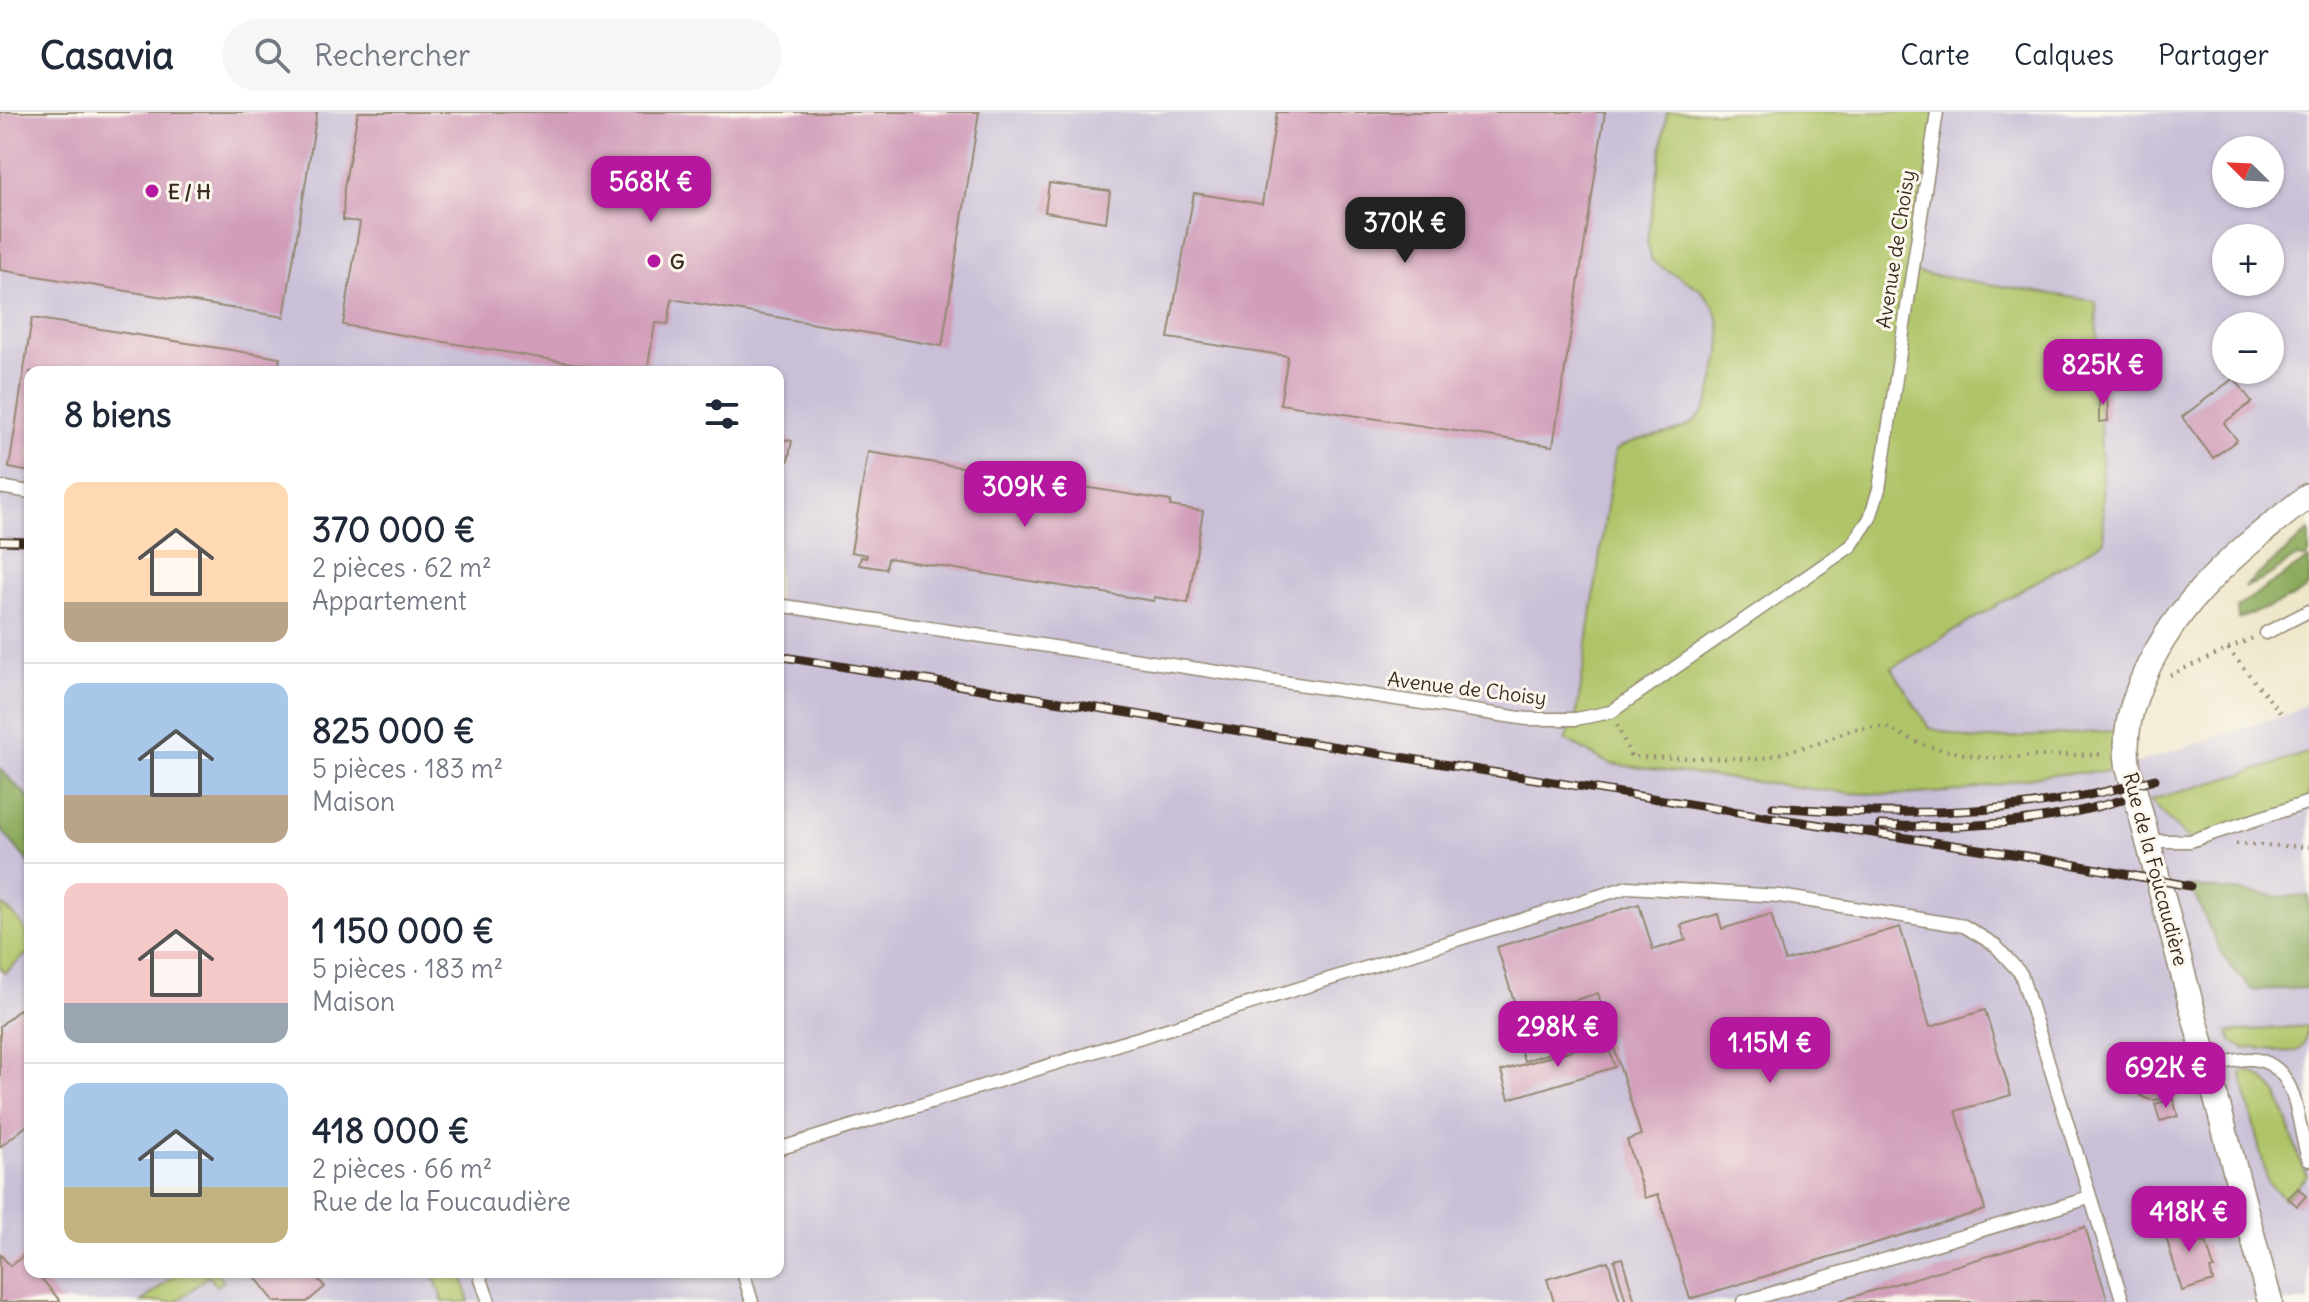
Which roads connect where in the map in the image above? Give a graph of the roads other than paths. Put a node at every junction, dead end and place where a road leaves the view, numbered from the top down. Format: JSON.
{"nodes":[{"id":1,"x":1937,"y":112,"type":"edge"},
{"id":2,"x":0,"y":487,"type":"edge"},
{"id":3,"x":24,"y":491,"type":"edge"},
{"id":4,"x":2309,"y":495,"type":"edge"},
{"id":5,"x":784,"y":606,"type":"edge"},
{"id":6,"x":2309,"y":611,"type":"edge"},
{"id":7,"x":2266,"y":633,"type":"road end"},
{"id":8,"x":2309,"y":802,"type":"edge"},
{"id":9,"x":2150,"y":841,"type":"junction"},
{"id":10,"x":2209,"y":1066,"type":"junction"},
{"id":11,"x":2290,"y":1083,"type":"junction"},
{"id":12,"x":2309,"y":1119,"type":"edge"},
{"id":13,"x":784,"y":1147,"type":"edge"},
{"id":14,"x":2309,"y":1160,"type":"edge"},
{"id":15,"x":2089,"y":1198,"type":"junction"},
{"id":16,"x":481,"y":1278,"type":"edge"},
{"id":17,"x":745,"y":1278,"type":"edge"},
{"id":18,"x":489,"y":1302,"type":"edge"},
{"id":19,"x":752,"y":1302,"type":"edge"},
{"id":20,"x":1743,"y":1302,"type":"edge"},
{"id":21,"x":2123,"y":1302,"type":"edge"},
{"id":22,"x":2270,"y":1302,"type":"edge"}],
"edges":[{"from":1,"to":5,"type":"lane","name":"Avenue de Choisy"},
{"from":2,"to":3,"type":"lane"},
{"from":4,"to":9,"type":"street","name":"Rue de la Foucaudière"},
{"from":6,"to":7,"type":"lane"},
{"from":8,"to":9,"type":"lane"},
{"from":9,"to":10,"type":"street","name":"Rue de la Foucaudière"},
{"from":10,"to":11,"type":"lane"},
{"from":10,"to":22,"type":"street","name":"Rue de la Foucaudière"},
{"from":11,"to":12,"type":"lane"},
{"from":11,"to":14,"type":"lane"},
{"from":13,"to":15,"type":"lane"},
{"from":15,"to":20,"type":"lane"},
{"from":15,"to":21,"type":"lane"},
{"from":16,"to":18,"type":"lane"},
{"from":17,"to":19,"type":"lane"}]}
